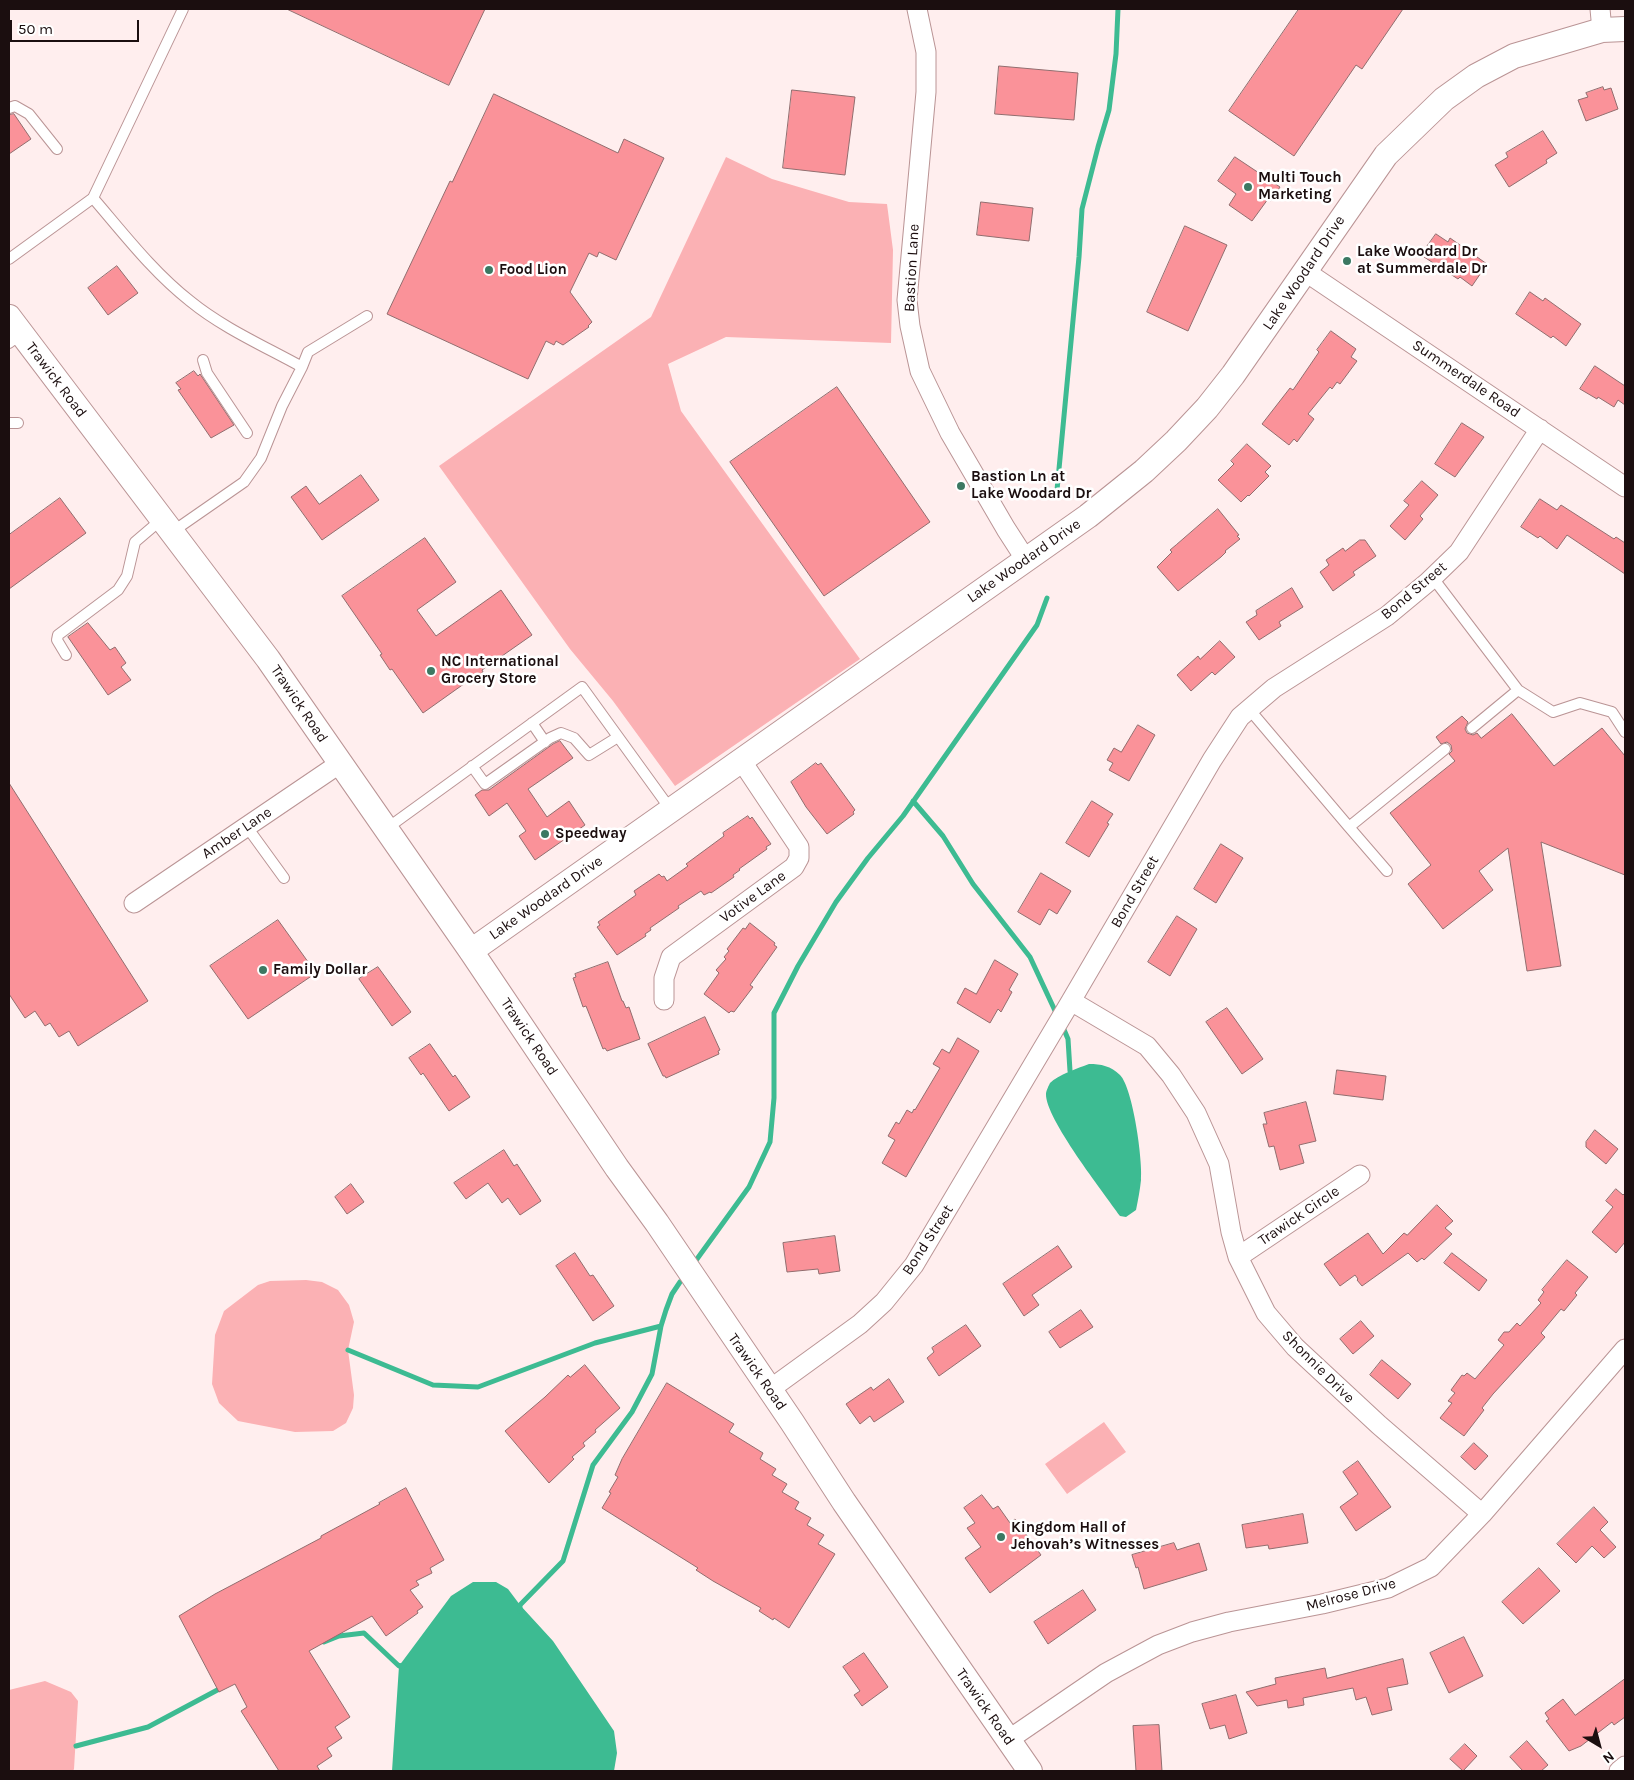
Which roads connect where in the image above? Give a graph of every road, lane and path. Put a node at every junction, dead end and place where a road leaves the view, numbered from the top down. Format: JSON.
{"nodes":[{"id":1,"x":183,"y":9,"type":"edge"},
{"id":2,"x":917,"y":9,"type":"edge"},
{"id":3,"x":1609,"y":23,"type":"edge"},
{"id":4,"x":9,"y":108,"type":"edge"},
{"id":5,"x":57,"y":149,"type":"dead end"},
{"id":6,"x":93,"y":198,"type":"junction"},
{"id":7,"x":9,"y":259,"type":"edge"},
{"id":8,"x":1306,"y":272,"type":"junction"},
{"id":9,"x":367,"y":316,"type":"dead end"},
{"id":10,"x":13,"y":331,"type":"edge"},
{"id":11,"x":203,"y":360,"type":"dead end"},
{"id":12,"x":302,"y":367,"type":"junction"},
{"id":13,"x":1540,"y":429,"type":"junction"},
{"id":14,"x":247,"y":433,"type":"dead end"},
{"id":15,"x":1625,"y":487,"type":"edge"},
{"id":16,"x":167,"y":526,"type":"junction"},
{"id":17,"x":1026,"y":560,"type":"junction"},
{"id":18,"x":1432,"y":578,"type":"junction"},
{"id":19,"x":66,"y":655,"type":"dead end"},
{"id":20,"x":1518,"y":690,"type":"junction"},
{"id":21,"x":1250,"y":709,"type":"junction"},
{"id":22,"x":532,"y":723,"type":"junction"},
{"id":23,"x":1472,"y":728,"type":"dead end"},
{"id":24,"x":1625,"y":732,"type":"edge"},
{"id":25,"x":618,"y":737,"type":"junction"},
{"id":26,"x":545,"y":742,"type":"junction"},
{"id":27,"x":1445,"y":749,"type":"dead end"},
{"id":28,"x":741,"y":760,"type":"junction"},
{"id":29,"x":339,"y":764,"type":"junction"},
{"id":30,"x":472,"y":766,"type":"junction"},
{"id":31,"x":670,"y":810,"type":"junction"},
{"id":32,"x":247,"y":826,"type":"junction"},
{"id":33,"x":1349,"y":827,"type":"junction"},
{"id":34,"x":385,"y":829,"type":"junction"},
{"id":35,"x":1387,"y":871,"type":"dead end"},
{"id":36,"x":284,"y":878,"type":"dead end"},
{"id":37,"x":134,"y":903,"type":"dead end"},
{"id":38,"x":471,"y":951,"type":"junction"},
{"id":39,"x":664,"y":1000,"type":"dead end"},
{"id":40,"x":1071,"y":1002,"type":"junction"},
{"id":41,"x":1360,"y":1175,"type":"dead end"},
{"id":42,"x":1238,"y":1258,"type":"junction"},
{"id":43,"x":1625,"y":1349,"type":"edge"},
{"id":44,"x":769,"y":1390,"type":"junction"},
{"id":45,"x":1482,"y":1514,"type":"junction"},
{"id":46,"x":1008,"y":1740,"type":"junction"},
{"id":47,"x":1625,"y":1766,"type":"edge"},
{"id":48,"x":1030,"y":1771,"type":"edge"},
{"id":49,"x":1619,"y":1771,"type":"edge"}],
"edges":[{"from":1,"to":6,"type":"lane"},
{"from":2,"to":17,"type":"street","name":"Bastion Lane"},
{"from":3,"to":8,"type":"street","name":"Lake Woodard Drive"},
{"from":4,"to":5,"type":"lane"},
{"from":6,"to":7,"type":"lane"},
{"from":6,"to":12,"type":"lane"},
{"from":8,"to":13,"type":"street","name":"Summerdale Road"},
{"from":8,"to":17,"type":"street","name":"Lake Woodard Drive"},
{"from":9,"to":12,"type":"lane"},
{"from":10,"to":16,"type":"street","name":"Trawick Road"},
{"from":11,"to":14,"type":"lane"},
{"from":12,"to":16,"type":"lane"},
{"from":13,"to":15,"type":"street","name":"Summerdale Road"},
{"from":13,"to":18,"type":"street","name":"Bond Street"},
{"from":16,"to":19,"type":"lane"},
{"from":16,"to":29,"type":"street","name":"Trawick Road"},
{"from":17,"to":28,"type":"street","name":"Lake Woodard Drive"},
{"from":18,"to":20,"type":"lane"},
{"from":18,"to":21,"type":"street","name":"Bond Street"},
{"from":20,"to":23,"type":"lane"},
{"from":20,"to":24,"type":"lane"},
{"from":21,"to":33,"type":"lane"},
{"from":21,"to":40,"type":"street","name":"Bond Street"},
{"from":22,"to":25,"type":"lane"},
{"from":22,"to":26,"type":"lane"},
{"from":22,"to":30,"type":"lane"},
{"from":25,"to":26,"type":"lane"},
{"from":25,"to":31,"type":"lane"},
{"from":26,"to":30,"type":"lane"},
{"from":27,"to":33,"type":"lane"},
{"from":28,"to":31,"type":"street","name":"Lake Woodard Drive"},
{"from":28,"to":39,"type":"street","name":"Votive Lane"},
{"from":29,"to":32,"type":"street","name":"Amber Lane"},
{"from":29,"to":34,"type":"street","name":"Trawick Road"},
{"from":30,"to":34,"type":"lane"},
{"from":31,"to":38,"type":"street","name":"Lake Woodard Drive"},
{"from":32,"to":36,"type":"lane"},
{"from":32,"to":37,"type":"street","name":"Amber Lane"},
{"from":33,"to":35,"type":"lane"},
{"from":34,"to":38,"type":"street","name":"Trawick Road"},
{"from":38,"to":44,"type":"street","name":"Trawick Road"},
{"from":40,"to":42,"type":"street","name":"Shonnie Drive"},
{"from":40,"to":44,"type":"street","name":"Bond Street"},
{"from":41,"to":42,"type":"street","name":"Trawick Circle"},
{"from":42,"to":45,"type":"street","name":"Shonnie Drive"},
{"from":43,"to":45,"type":"street","name":"Melrose Drive"},
{"from":44,"to":46,"type":"street","name":"Trawick Road"},
{"from":45,"to":46,"type":"street","name":"Melrose Drive"},
{"from":46,"to":48,"type":"street","name":"Trawick Road"},
{"from":47,"to":49,"type":"street"}]}
